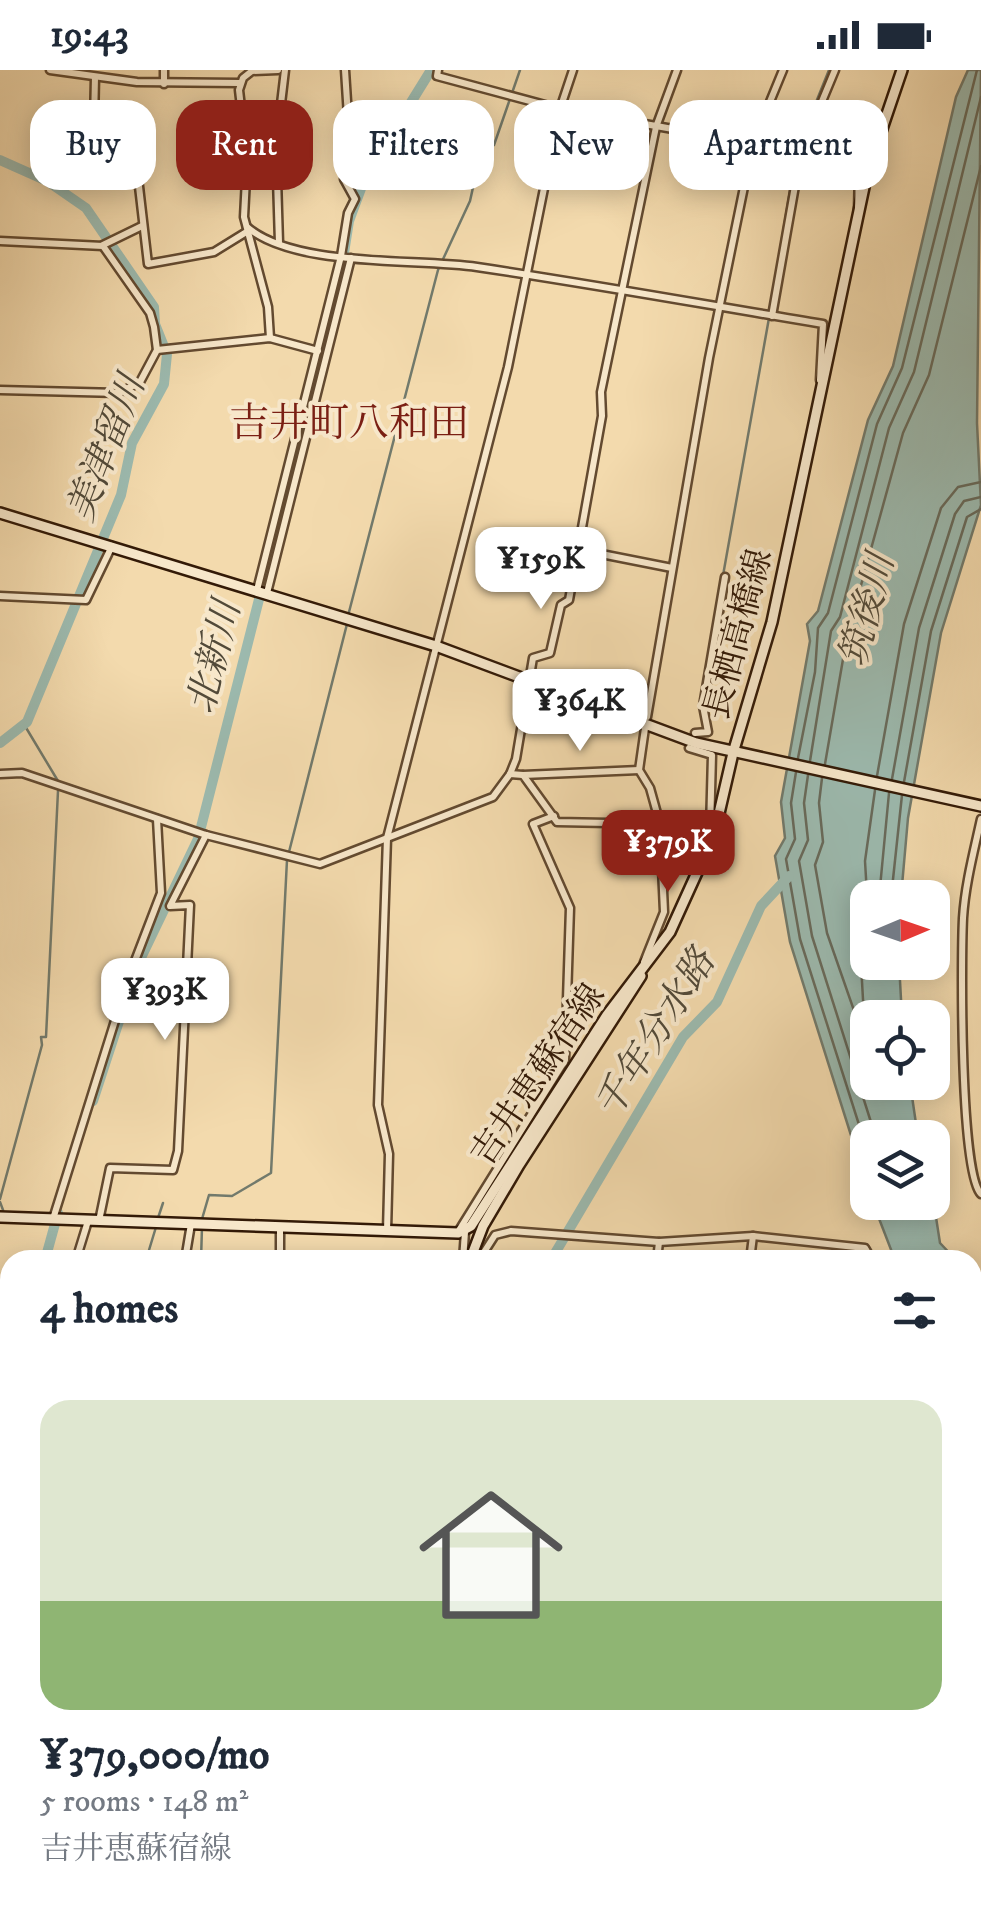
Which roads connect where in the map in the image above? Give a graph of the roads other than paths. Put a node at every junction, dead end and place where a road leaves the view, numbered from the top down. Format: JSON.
{"nodes":[{"id":1,"x":50,"y":70,"type":"edge"},
{"id":2,"x":164,"y":70,"type":"edge"},
{"id":3,"x":257,"y":70,"type":"edge"},
{"id":4,"x":278,"y":70,"type":"edge"},
{"id":5,"x":285,"y":70,"type":"edge"},
{"id":6,"x":345,"y":70,"type":"edge"},
{"id":7,"x":438,"y":70,"type":"edge"},
{"id":8,"x":573,"y":70,"type":"edge"},
{"id":9,"x":678,"y":70,"type":"edge"},
{"id":10,"x":783,"y":70,"type":"edge"},
{"id":11,"x":835,"y":70,"type":"edge"},
{"id":12,"x":902,"y":70,"type":"edge"},
{"id":13,"x":95,"y":76,"type":"junction"},
{"id":14,"x":240,"y":83,"type":"junction"},
{"id":15,"x":164,"y":84,"type":"junction"},
{"id":16,"x":522,"y":100,"type":"edge"},
{"id":17,"x":563,"y":100,"type":"edge"},
{"id":18,"x":771,"y":100,"type":"edge"},
{"id":19,"x":823,"y":100,"type":"edge"},
{"id":20,"x":649,"y":126,"type":"edge"},
{"id":21,"x":656,"y":127,"type":"junction"},
{"id":22,"x":669,"y":129,"type":"edge"},
{"id":23,"x":544,"y":190,"type":"edge"},
{"id":24,"x":743,"y":190,"type":"edge"},
{"id":25,"x":794,"y":190,"type":"edge"},
{"id":26,"x":859,"y":190,"type":"edge"},
{"id":27,"x":858,"y":213,"type":"junction"},
{"id":28,"x":142,"y":226,"type":"junction"},
{"id":29,"x":248,"y":229,"type":"junction"},
{"id":30,"x":0,"y":241,"type":"edge"},
{"id":31,"x":106,"y":243,"type":"junction"},
{"id":32,"x":280,"y":243,"type":"junction"},
{"id":33,"x":347,"y":257,"type":"junction"},
{"id":34,"x":528,"y":275,"type":"junction"},
{"id":35,"x":623,"y":291,"type":"junction"},
{"id":36,"x":719,"y":308,"type":"junction"},
{"id":37,"x":772,"y":316,"type":"junction"},
{"id":38,"x":270,"y":338,"type":"junction"},
{"id":39,"x":162,"y":349,"type":"junction"},
{"id":40,"x":318,"y":351,"type":"junction"},
{"id":41,"x":0,"y":390,"type":"edge"},
{"id":42,"x":822,"y":396,"type":"junction"},
{"id":43,"x":0,"y":513,"type":"edge"},
{"id":44,"x":112,"y":545,"type":"junction"},
{"id":45,"x":581,"y":550,"type":"junction"},
{"id":46,"x":672,"y":568,"type":"junction"},
{"id":47,"x":724,"y":578,"type":"dead end"},
{"id":48,"x":262,"y":592,"type":"junction"},
{"id":49,"x":0,"y":596,"type":"edge"},
{"id":50,"x":436,"y":646,"type":"junction"},
{"id":51,"x":529,"y":679,"type":"junction"},
{"id":52,"x":647,"y":717,"type":"dead end"},
{"id":53,"x":645,"y":728,"type":"dead end"},
{"id":54,"x":695,"y":732,"type":"dead end"},
{"id":55,"x":689,"y":748,"type":"dead end"},
{"id":56,"x":736,"y":754,"type":"junction"},
{"id":57,"x":640,"y":770,"type":"junction"},
{"id":58,"x":0,"y":774,"type":"edge"},
{"id":59,"x":510,"y":774,"type":"junction"},
{"id":60,"x":523,"y":775,"type":"junction"},
{"id":61,"x":978,"y":805,"type":"edge"},
{"id":62,"x":554,"y":816,"type":"junction"},
{"id":63,"x":158,"y":819,"type":"junction"},
{"id":64,"x":981,"y":819,"type":"edge"},
{"id":65,"x":660,"y":824,"type":"junction"},
{"id":66,"x":206,"y":835,"type":"junction"},
{"id":67,"x":714,"y":835,"type":"junction"},
{"id":68,"x":387,"y":838,"type":"junction"},
{"id":69,"x":645,"y":968,"type":"junction"},
{"id":70,"x":981,"y":1194,"type":"edge"},
{"id":71,"x":0,"y":1217,"type":"edge"},
{"id":72,"x":57,"y":1219,"type":"junction"},
{"id":73,"x":93,"y":1221,"type":"junction"},
{"id":74,"x":198,"y":1224,"type":"junction"},
{"id":75,"x":280,"y":1229,"type":"junction"},
{"id":76,"x":386,"y":1231,"type":"junction"},
{"id":77,"x":462,"y":1233,"type":"junction"},
{"id":78,"x":753,"y":1236,"type":"junction"},
{"id":79,"x":659,"y":1242,"type":"junction"},
{"id":80,"x":80,"y":1250,"type":"edge"},
{"id":81,"x":189,"y":1250,"type":"edge"},
{"id":82,"x":280,"y":1250,"type":"edge"},
{"id":83,"x":465,"y":1250,"type":"edge"},
{"id":84,"x":472,"y":1250,"type":"edge"},
{"id":85,"x":485,"y":1250,"type":"edge"},
{"id":86,"x":659,"y":1250,"type":"edge"},
{"id":87,"x":751,"y":1250,"type":"edge"},
{"id":88,"x":866,"y":1250,"type":"edge"}],
"edges":[{"from":1,"to":13,"type":"street"},
{"from":2,"to":15,"type":"street"},
{"from":3,"to":4,"type":"street"},
{"from":3,"to":14,"type":"street"},
{"from":5,"to":32,"type":"street"},
{"from":6,"to":33,"type":"street"},
{"from":7,"to":16,"type":"street"},
{"from":8,"to":17,"type":"street"},
{"from":9,"to":21,"type":"street"},
{"from":10,"to":18,"type":"street"},
{"from":11,"to":19,"type":"street"},
{"from":12,"to":27,"type":"main road","name":"長栖高橋線"},
{"from":13,"to":15,"type":"street"},
{"from":13,"to":28,"type":"street"},
{"from":14,"to":15,"type":"street"},
{"from":14,"to":29,"type":"street"},
{"from":20,"to":21,"type":"street"},
{"from":21,"to":22,"type":"street"},
{"from":21,"to":35,"type":"street"},
{"from":23,"to":34,"type":"street"},
{"from":24,"to":36,"type":"street"},
{"from":25,"to":37,"type":"street"},
{"from":26,"to":27,"type":"street"},
{"from":27,"to":42,"type":"main road","name":"長栖高橋線"},
{"from":28,"to":29,"type":"street"},
{"from":28,"to":31,"type":"street"},
{"from":29,"to":32,"type":"street"},
{"from":29,"to":38,"type":"street"},
{"from":30,"to":31,"type":"street"},
{"from":31,"to":39,"type":"street"},
{"from":32,"to":33,"type":"street"},
{"from":33,"to":34,"type":"street"},
{"from":33,"to":40,"type":"street"},
{"from":33,"to":48,"type":"street"},
{"from":34,"to":35,"type":"street"},
{"from":34,"to":50,"type":"street"},
{"from":35,"to":36,"type":"street"},
{"from":35,"to":45,"type":"street"},
{"from":36,"to":37,"type":"street"},
{"from":36,"to":46,"type":"street"},
{"from":37,"to":42,"type":"street"},
{"from":38,"to":39,"type":"street"},
{"from":38,"to":40,"type":"street"},
{"from":39,"to":41,"type":"street"},
{"from":40,"to":48,"type":"street"},
{"from":42,"to":56,"type":"main road","name":"長栖高橋線"},
{"from":43,"to":44,"type":"main road","name":"長栖高橋線"},
{"from":44,"to":48,"type":"main road","name":"長栖高橋線"},
{"from":44,"to":49,"type":"street"},
{"from":45,"to":46,"type":"street"},
{"from":45,"to":51,"type":"street"},
{"from":46,"to":52,"type":"street"},
{"from":47,"to":54,"type":"street"},
{"from":48,"to":50,"type":"main road","name":"長栖高橋線"},
{"from":50,"to":51,"type":"main road","name":"長栖高橋線"},
{"from":50,"to":68,"type":"street"},
{"from":51,"to":56,"type":"main road","name":"長栖高橋線"},
{"from":51,"to":59,"type":"street"},
{"from":53,"to":57,"type":"street"},
{"from":55,"to":67,"type":"street"},
{"from":56,"to":61,"type":"main road"},
{"from":56,"to":67,"type":"main road","name":"吉井恵蘇宿線"},
{"from":57,"to":60,"type":"street"},
{"from":57,"to":65,"type":"street"},
{"from":58,"to":63,"type":"street"},
{"from":59,"to":60,"type":"street"},
{"from":59,"to":68,"type":"street"},
{"from":60,"to":62,"type":"street"},
{"from":62,"to":65,"type":"street"},
{"from":62,"to":77,"type":"street"},
{"from":63,"to":66,"type":"street"},
{"from":63,"to":72,"type":"street"},
{"from":64,"to":70,"type":"street"},
{"from":65,"to":69,"type":"street"},
{"from":66,"to":68,"type":"street"},
{"from":66,"to":73,"type":"street"},
{"from":67,"to":69,"type":"main road","name":"吉井恵蘇宿線"},
{"from":68,"to":76,"type":"street"},
{"from":69,"to":77,"type":"main road","name":"吉井恵蘇宿線"},
{"from":69,"to":84,"type":"main road"},
{"from":71,"to":72,"type":"main road"},
{"from":72,"to":73,"type":"main road"},
{"from":73,"to":74,"type":"main road"},
{"from":73,"to":80,"type":"street"},
{"from":74,"to":75,"type":"main road"},
{"from":74,"to":81,"type":"street"},
{"from":75,"to":76,"type":"main road"},
{"from":75,"to":82,"type":"street"},
{"from":76,"to":77,"type":"main road"},
{"from":77,"to":83,"type":"street"},
{"from":78,"to":79,"type":"street"},
{"from":78,"to":87,"type":"street"},
{"from":78,"to":88,"type":"street"},
{"from":79,"to":85,"type":"street"},
{"from":79,"to":86,"type":"street"}]}
